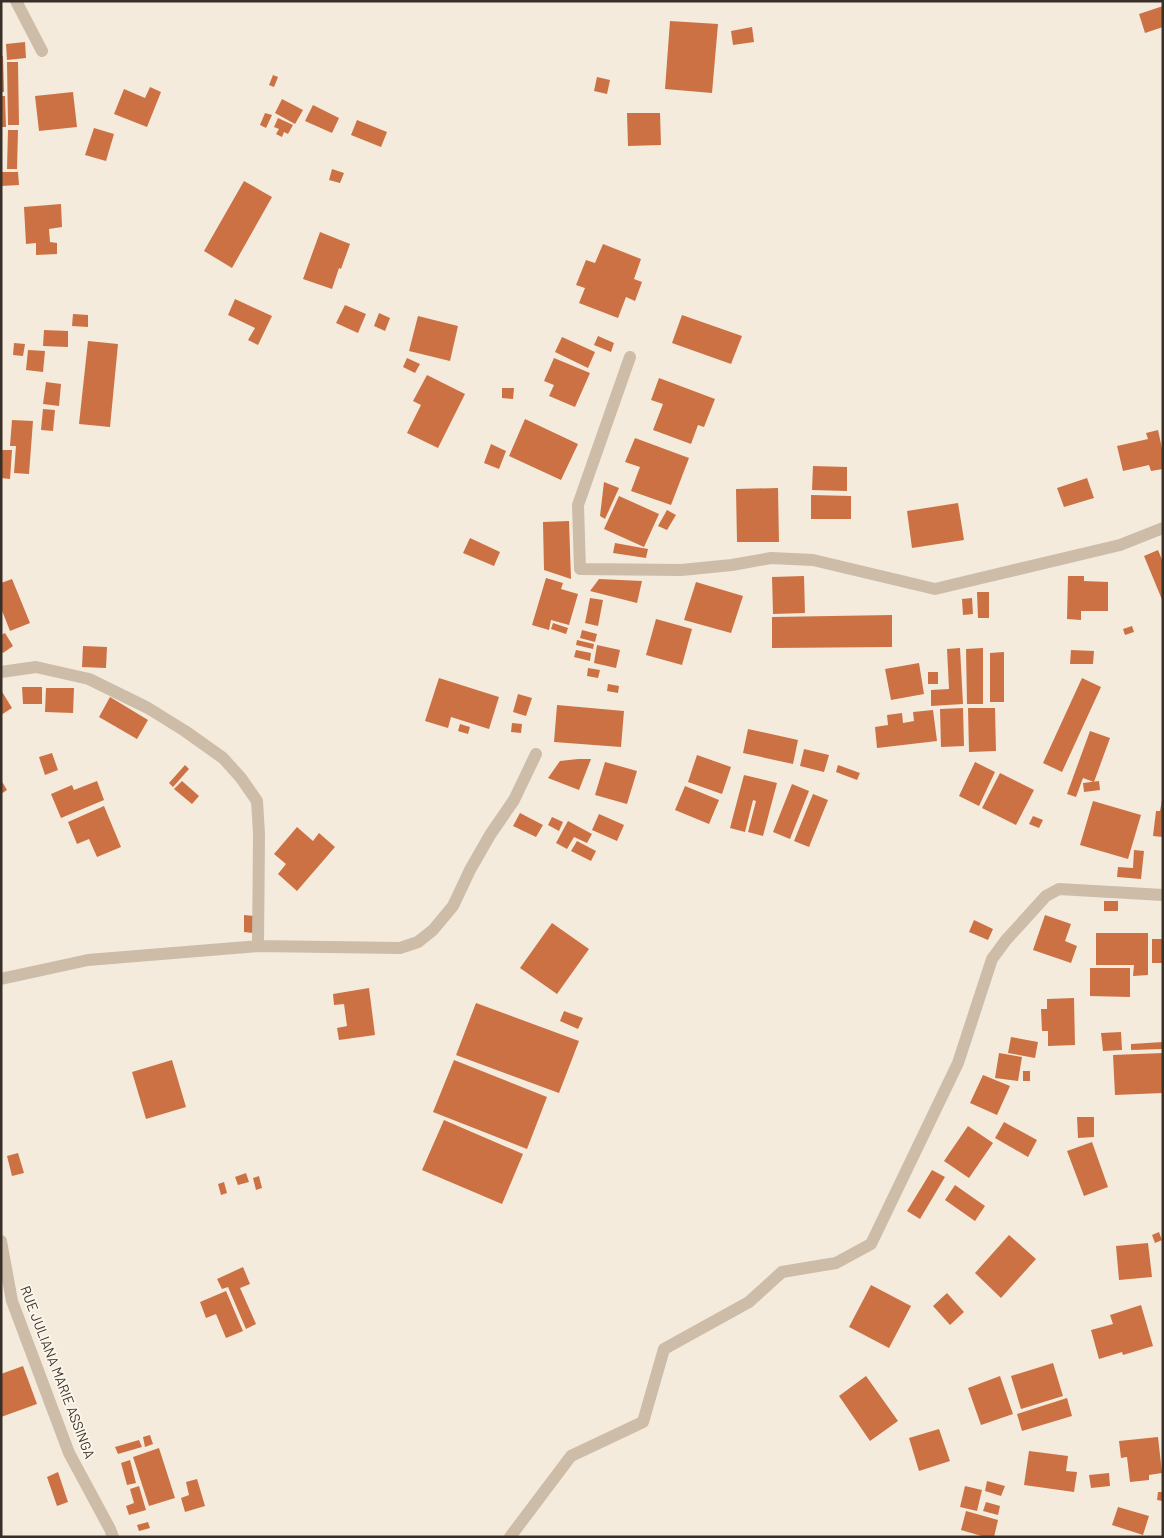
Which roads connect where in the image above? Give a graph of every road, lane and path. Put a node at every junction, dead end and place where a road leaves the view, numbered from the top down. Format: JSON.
{"nodes":[{"id":1,"x":16,"y":1,"type":"edge"},
{"id":2,"x":42,"y":51,"type":"dead end"},
{"id":3,"x":630,"y":357,"type":"dead end"},
{"id":4,"x":1163,"y":528,"type":"edge"},
{"id":5,"x":1,"y":672,"type":"edge"},
{"id":6,"x":536,"y":754,"type":"dead end"},
{"id":7,"x":1163,"y":895,"type":"edge"},
{"id":8,"x":258,"y":946,"type":"junction"},
{"id":9,"x":1,"y":979,"type":"edge"},
{"id":10,"x":1,"y":1241,"type":"edge"},
{"id":11,"x":112,"y":1537,"type":"edge"},
{"id":12,"x":510,"y":1537,"type":"edge"}],
"edges":[{"from":1,"to":2,"type":"street"},
{"from":3,"to":4,"type":"street"},
{"from":5,"to":8,"type":"street"},
{"from":6,"to":8,"type":"street"},
{"from":7,"to":12,"type":"street"},
{"from":8,"to":9,"type":"street"},
{"from":10,"to":11,"type":"street","name":"RUE JULIANA MARIE ASSINGA"}]}
